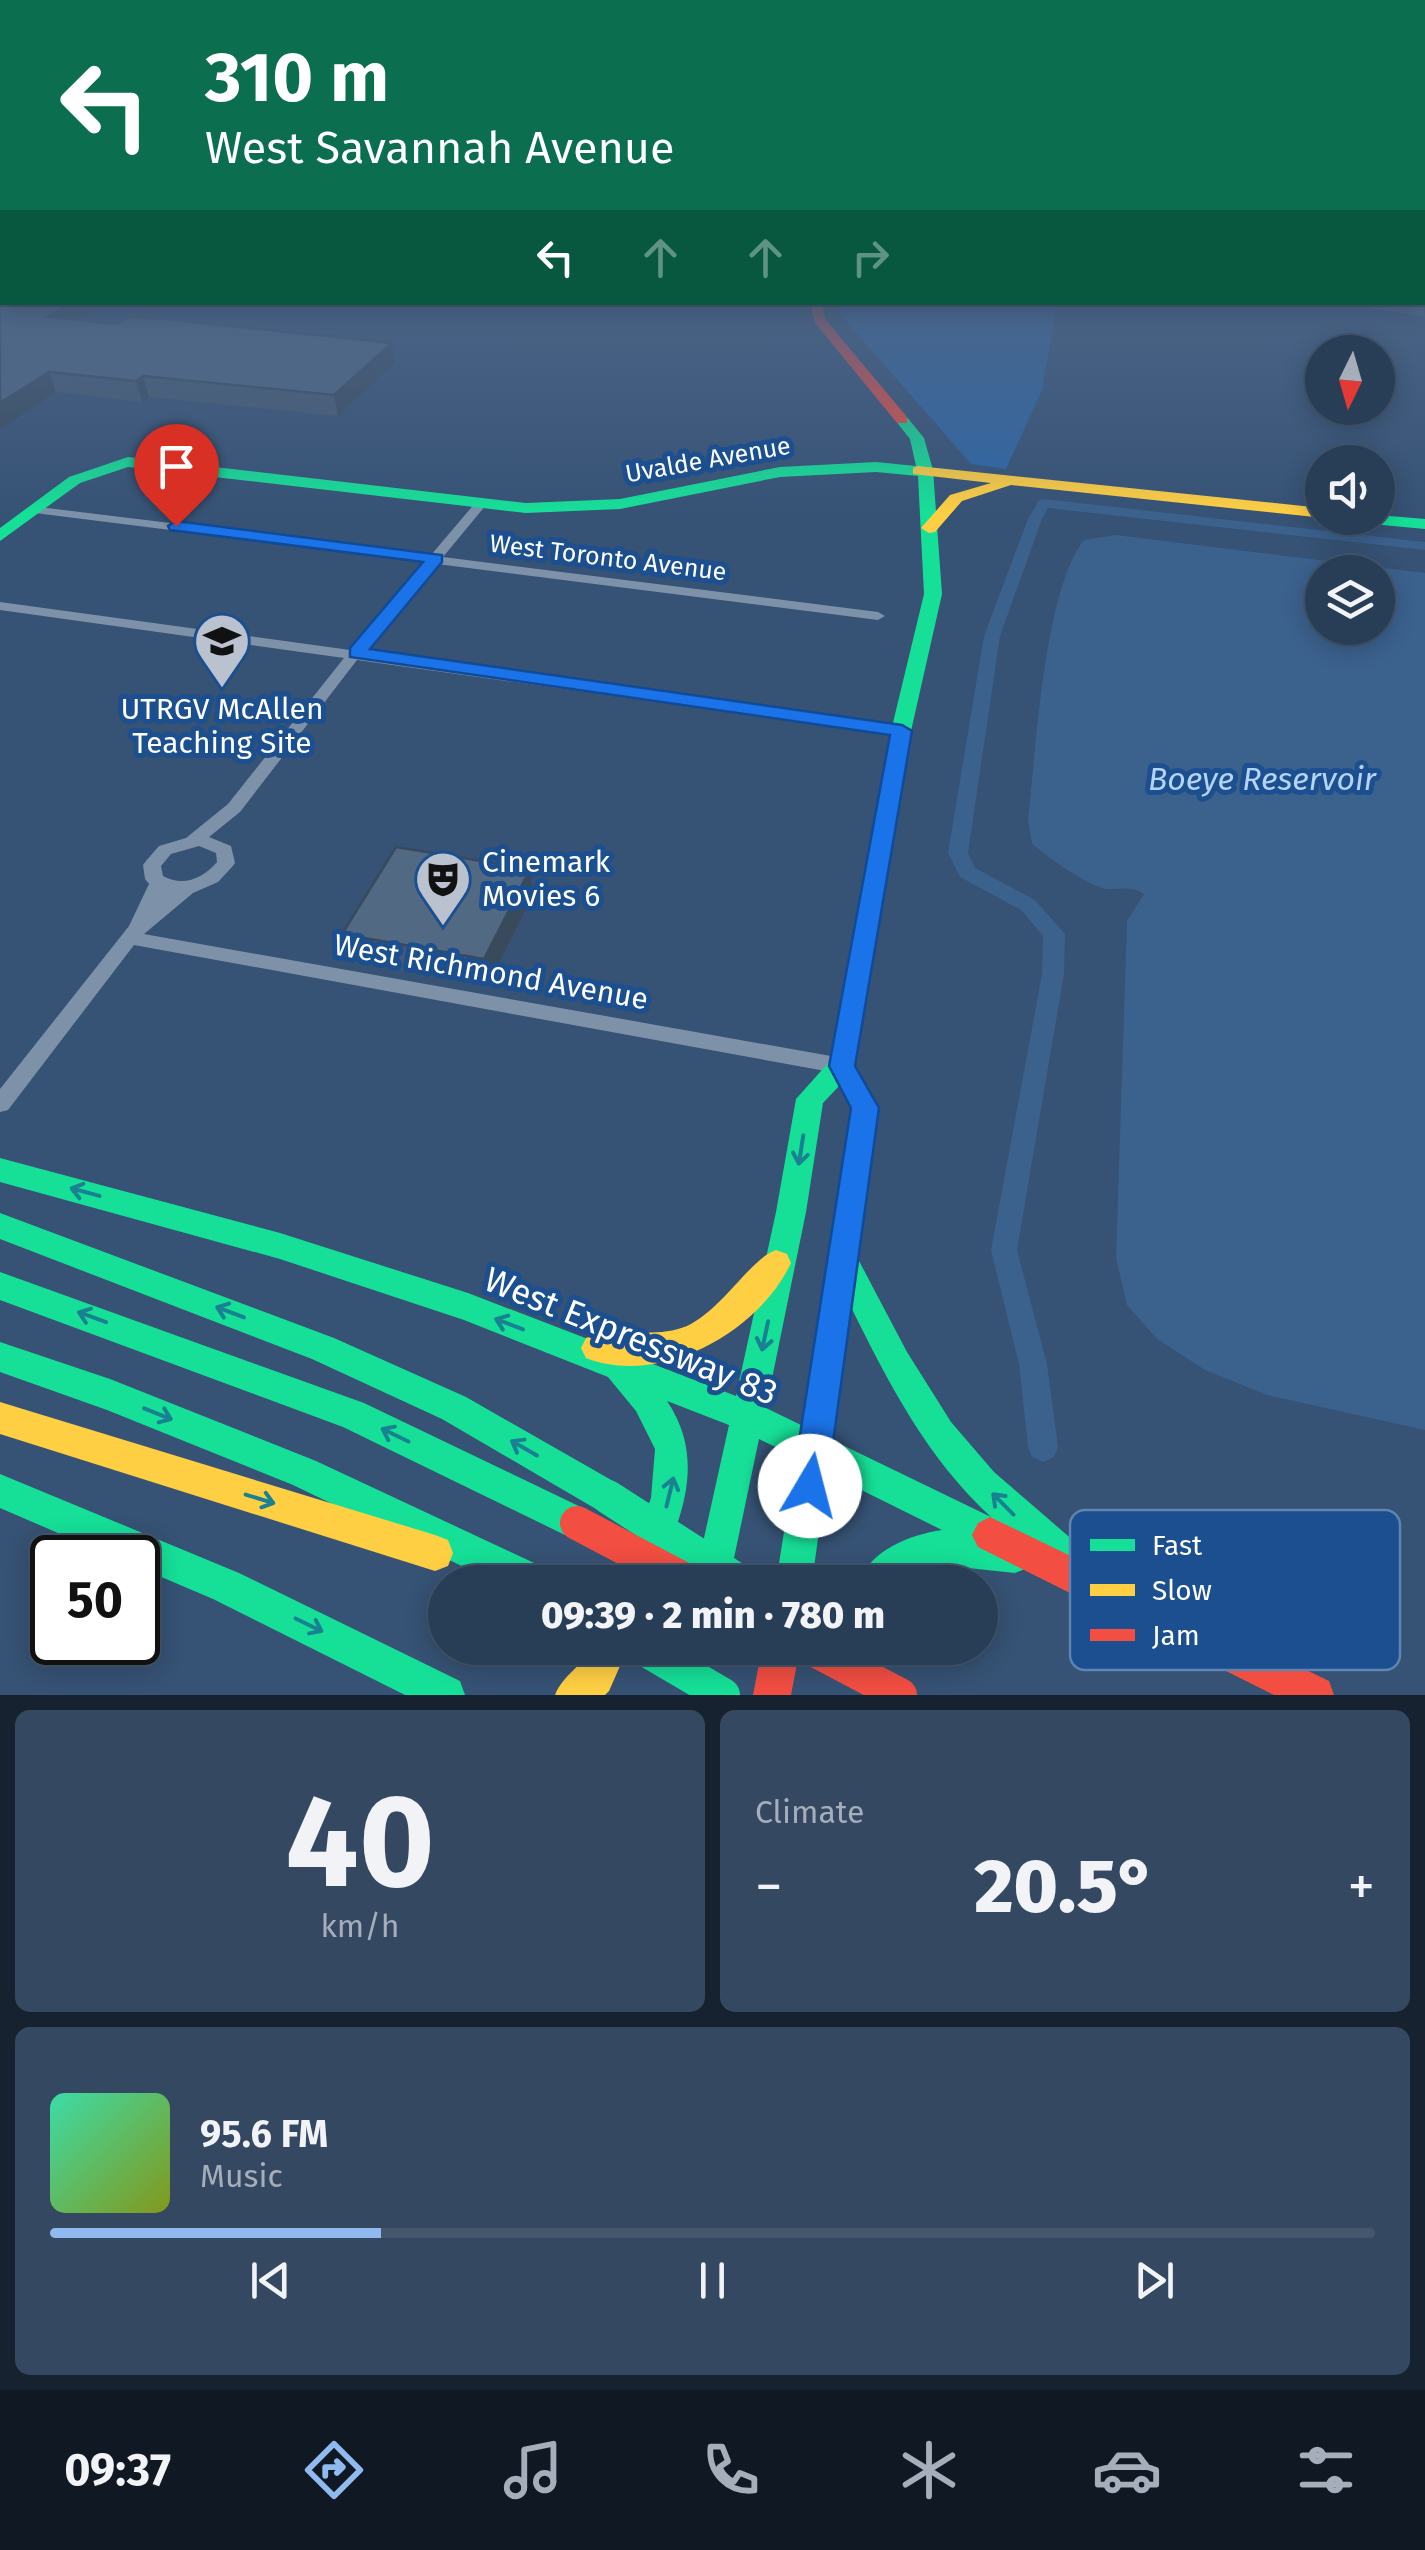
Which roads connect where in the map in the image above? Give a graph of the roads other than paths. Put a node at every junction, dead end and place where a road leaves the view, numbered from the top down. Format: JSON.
{"nodes":[{"id":1,"x":850,"y":357,"type":"edge"},
{"id":2,"x":925,"y":470,"type":"junction"},
{"id":3,"x":1033,"y":482,"type":"junction"},
{"id":4,"x":480,"y":505,"type":"junction"},
{"id":5,"x":35,"y":509,"type":"junction"},
{"id":6,"x":1305,"y":512,"type":"edge"},
{"id":7,"x":1395,"y":521,"type":"edge"},
{"id":8,"x":1425,"y":524,"type":"edge"},
{"id":9,"x":929,"y":528,"type":"junction"},
{"id":10,"x":0,"y":536,"type":"edge"},
{"id":11,"x":436,"y":558,"type":"junction"},
{"id":12,"x":0,"y":606,"type":"edge"},
{"id":13,"x":878,"y":616,"type":"dead end"},
{"id":14,"x":356,"y":652,"type":"junction"},
{"id":15,"x":902,"y":731,"type":"junction"},
{"id":16,"x":234,"y":808,"type":"junction"},
{"id":17,"x":193,"y":840,"type":"junction"},
{"id":18,"x":222,"y":847,"type":"junction"},
{"id":19,"x":158,"y":883,"type":"junction"},
{"id":20,"x":188,"y":887,"type":"junction"},
{"id":21,"x":134,"y":933,"type":"junction"},
{"id":22,"x":842,"y":1066,"type":"junction"},
{"id":23,"x":0,"y":1104,"type":"edge"},
{"id":24,"x":0,"y":1170,"type":"edge"},
{"id":25,"x":0,"y":1226,"type":"edge"},
{"id":26,"x":782,"y":1255,"type":"junction"},
{"id":27,"x":844,"y":1263,"type":"junction"},
{"id":28,"x":0,"y":1286,"type":"edge"},
{"id":29,"x":551,"y":1340,"type":"junction"},
{"id":30,"x":0,"y":1358,"type":"edge"},
{"id":31,"x":600,"y":1358,"type":"junction"},
{"id":32,"x":749,"y":1417,"type":"junction"},
{"id":33,"x":0,"y":1418,"type":"edge"},
{"id":34,"x":814,"y":1449,"type":"junction"},
{"id":35,"x":0,"y":1490,"type":"edge"},
{"id":36,"x":1044,"y":1560,"type":"junction"},
{"id":37,"x":1070,"y":1561,"type":"edge"},
{"id":38,"x":478,"y":1565,"type":"edge"},
{"id":39,"x":498,"y":1565,"type":"edge"},
{"id":40,"x":643,"y":1565,"type":"edge"},
{"id":41,"x":657,"y":1565,"type":"edge"},
{"id":42,"x":714,"y":1565,"type":"edge"},
{"id":43,"x":716,"y":1565,"type":"edge"},
{"id":44,"x":797,"y":1565,"type":"edge"},
{"id":45,"x":895,"y":1565,"type":"edge"},
{"id":46,"x":1070,"y":1573,"type":"edge"},
{"id":47,"x":602,"y":1665,"type":"edge"},
{"id":48,"x":672,"y":1665,"type":"edge"},
{"id":49,"x":692,"y":1665,"type":"edge"},
{"id":50,"x":778,"y":1665,"type":"edge"},
{"id":51,"x":843,"y":1665,"type":"edge"},
{"id":52,"x":857,"y":1665,"type":"edge"},
{"id":53,"x":867,"y":1665,"type":"edge"},
{"id":54,"x":1264,"y":1670,"type":"edge"},
{"id":55,"x":439,"y":1691,"type":"edge"},
{"id":56,"x":469,"y":1695,"type":"edge"},
{"id":57,"x":574,"y":1695,"type":"edge"},
{"id":58,"x":684,"y":1695,"type":"edge"},
{"id":59,"x":723,"y":1695,"type":"edge"},
{"id":60,"x":772,"y":1695,"type":"edge"},
{"id":61,"x":852,"y":1695,"type":"edge"},
{"id":62,"x":900,"y":1695,"type":"edge"},
{"id":63,"x":914,"y":1695,"type":"edge"},
{"id":64,"x":1314,"y":1695,"type":"edge"}],
"edges":[{"from":1,"to":2,"type":"main road"},
{"from":2,"to":3,"type":"main road","name":"Uvalde Avenue"},
{"from":2,"to":4,"type":"main road","name":"Uvalde Avenue"},
{"from":2,"to":9,"type":"main road"},
{"from":3,"to":6,"type":"main road","name":"Uvalde Avenue"},
{"from":3,"to":9,"type":"main road"},
{"from":4,"to":5,"type":"main road","name":"Uvalde Avenue"},
{"from":4,"to":11,"type":"street"},
{"from":5,"to":10,"type":"main road"},
{"from":5,"to":11,"type":"street","name":"West Toronto Avenue"},
{"from":7,"to":8,"type":"main road"},
{"from":9,"to":15,"type":"main road"},
{"from":11,"to":13,"type":"street","name":"West Toronto Avenue"},
{"from":11,"to":14,"type":"street"},
{"from":12,"to":14,"type":"street"},
{"from":14,"to":15,"type":"street"},
{"from":14,"to":16,"type":"street"},
{"from":15,"to":22,"type":"main road"},
{"from":16,"to":17,"type":"street"},
{"from":16,"to":18,"type":"street"},
{"from":17,"to":18,"type":"street"},
{"from":17,"to":19,"type":"street"},
{"from":18,"to":20,"type":"street"},
{"from":19,"to":20,"type":"street"},
{"from":19,"to":21,"type":"street"},
{"from":20,"to":21,"type":"street"},
{"from":21,"to":22,"type":"street","name":"West Richmond Avenue"},
{"from":21,"to":23,"type":"street"},
{"from":22,"to":26,"type":"main road","one_way":true},
{"from":22,"to":27,"type":"main road"},
{"from":29,"to":24,"type":"main road","name":"West Expressway 83","one_way":true},
{"from":42,"to":25,"type":"main road","one_way":true,"bridge":true},
{"from":26,"to":29,"type":"main road"},
{"from":26,"to":32,"type":"main road","one_way":true},
{"from":27,"to":34,"type":"main road"},
{"from":37,"to":27,"type":"main road","one_way":true},
{"from":41,"to":28,"type":"main road","one_way":true,"bridge":true},
{"from":29,"to":31,"type":"main road","name":"West Expressway 83"},
{"from":30,"to":39,"type":"main road","one_way":true},
{"from":31,"to":32,"type":"main road","name":"West Expressway 83"},
{"from":40,"to":31,"type":"main road","one_way":true},
{"from":32,"to":34,"type":"main road","name":"West Expressway 83"},
{"from":32,"to":43,"type":"main road"},
{"from":33,"to":38,"type":"main road","one_way":true},
{"from":34,"to":36,"type":"main road","name":"West Expressway 83"},
{"from":34,"to":44,"type":"main road"},
{"from":35,"to":55,"type":"main road","one_way":true},
{"from":36,"to":45,"type":"main road"},
{"from":36,"to":46,"type":"main road","name":"West Expressway 83"},
{"from":47,"to":57,"type":"main road"},
{"from":48,"to":59,"type":"main road","bridge":true},
{"from":49,"to":58,"type":"main road"},
{"from":50,"to":60,"type":"main road"},
{"from":51,"to":62,"type":"main road","bridge":true},
{"from":52,"to":61,"type":"main road"},
{"from":53,"to":63,"type":"main road"},
{"from":54,"to":64,"type":"main road","name":"West Expressway 83"},
{"from":55,"to":56,"type":"main road"}]}
